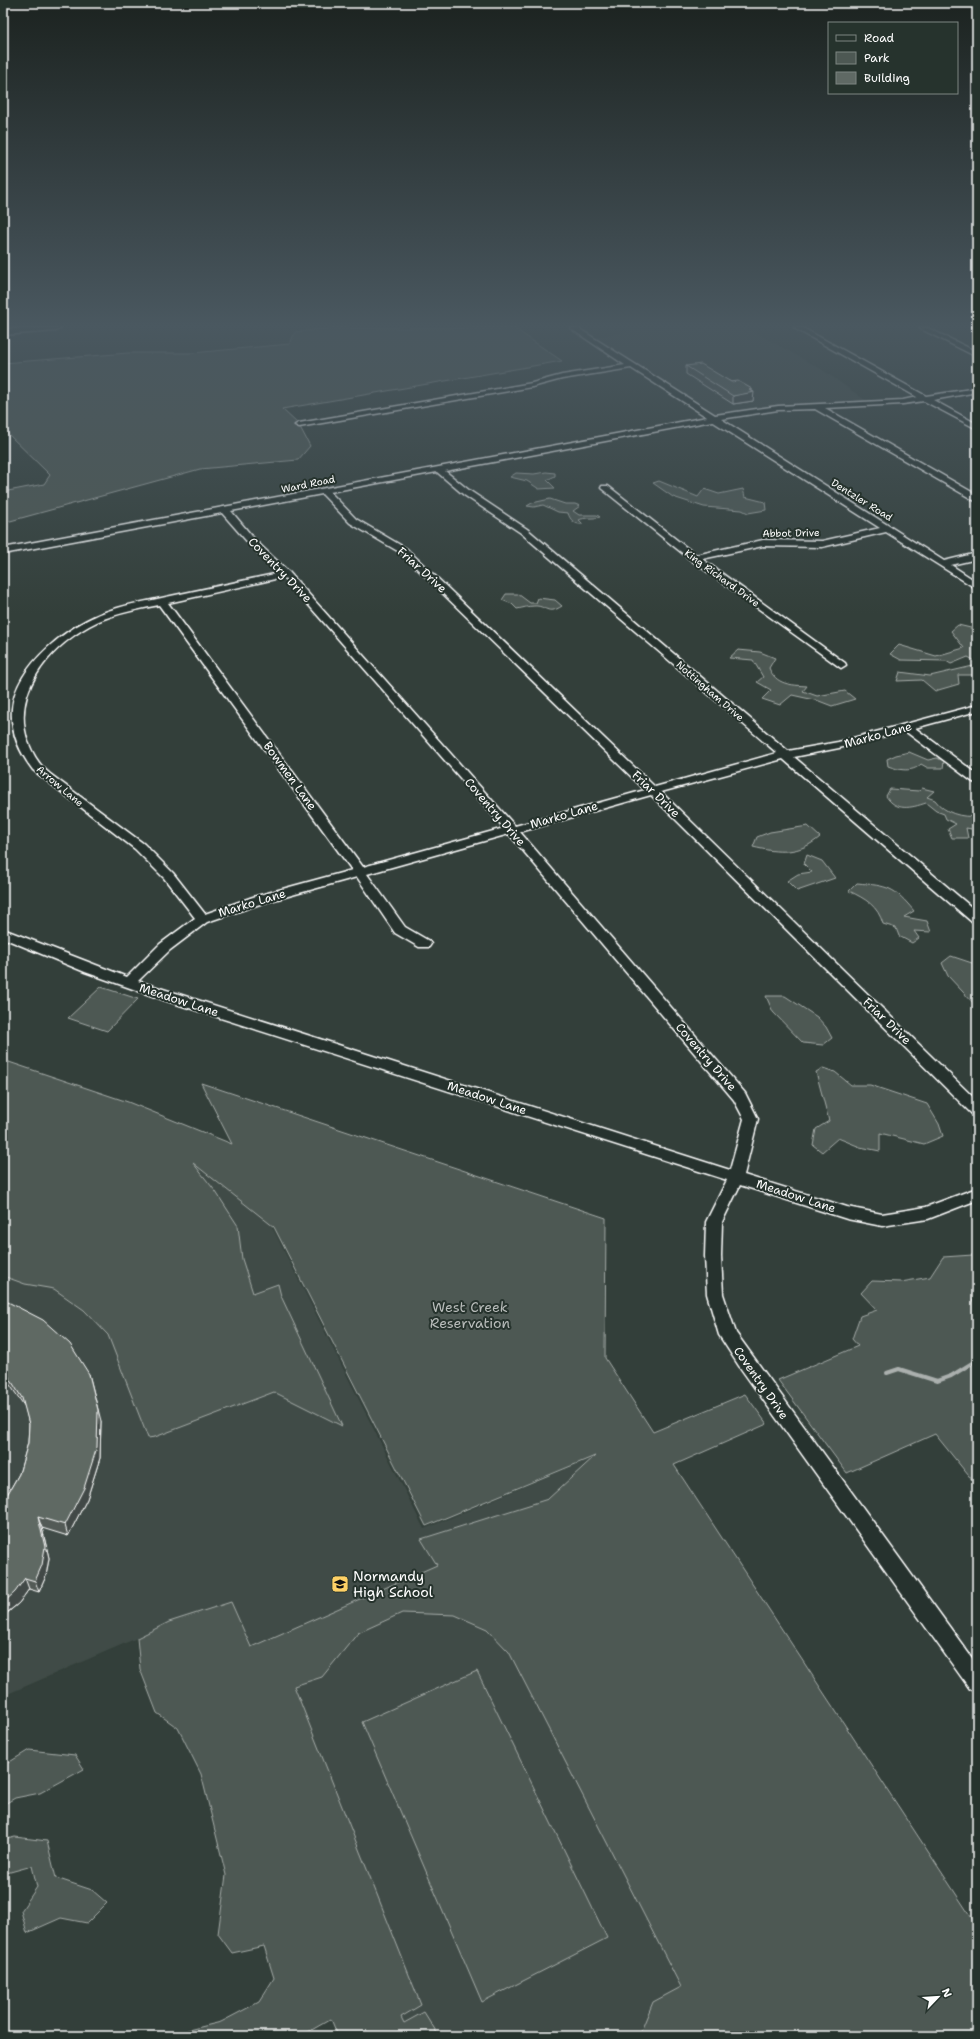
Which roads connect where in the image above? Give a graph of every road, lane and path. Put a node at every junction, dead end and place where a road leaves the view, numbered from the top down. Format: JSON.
{"nodes":[{"id":1,"x":310,"y":423,"type":"edge"},
{"id":2,"x":685,"y":423,"type":"edge"},
{"id":3,"x":720,"y":423,"type":"edge"},
{"id":4,"x":846,"y":423,"type":"edge"},
{"id":5,"x":299,"y":425,"type":"dead end"},
{"id":6,"x":439,"y":470,"type":"junction"},
{"id":7,"x":605,"y":488,"type":"dead end"},
{"id":8,"x":325,"y":492,"type":"junction"},
{"id":9,"x":977,"y":499,"type":"edge"},
{"id":10,"x":225,"y":510,"type":"junction"},
{"id":11,"x":888,"y":529,"type":"junction"},
{"id":12,"x":3,"y":551,"type":"edge"},
{"id":13,"x":977,"y":556,"type":"edge"},
{"id":14,"x":694,"y":558,"type":"junction"},
{"id":15,"x":943,"y":564,"type":"junction"},
{"id":16,"x":286,"y":574,"type":"junction"},
{"id":17,"x":977,"y":586,"type":"edge"},
{"id":18,"x":161,"y":601,"type":"junction"},
{"id":19,"x":841,"y":665,"type":"dead end"},
{"id":20,"x":977,"y":708,"type":"edge"},
{"id":21,"x":907,"y":727,"type":"junction"},
{"id":22,"x":784,"y":755,"type":"junction"},
{"id":23,"x":977,"y":780,"type":"edge"},
{"id":24,"x":653,"y":791,"type":"junction"},
{"id":25,"x":512,"y":830,"type":"junction"},
{"id":26,"x":360,"y":872,"type":"junction"},
{"id":27,"x":202,"y":919,"type":"junction"},
{"id":28,"x":977,"y":920,"type":"edge"},
{"id":29,"x":3,"y":933,"type":"edge"},
{"id":30,"x":424,"y":944,"type":"dead end"},
{"id":31,"x":129,"y":983,"type":"junction"},
{"id":32,"x":977,"y":1110,"type":"edge"},
{"id":33,"x":736,"y":1177,"type":"junction"},
{"id":34,"x":977,"y":1194,"type":"edge"},
{"id":35,"x":977,"y":1681,"type":"edge"}],
"edges":[{"from":1,"to":5,"type":"street"},
{"from":2,"to":6,"type":"street","name":"Ward Road"},
{"from":3,"to":11,"type":"street","name":"Dentzler Road"},
{"from":4,"to":9,"type":"street"},
{"from":6,"to":8,"type":"street","name":"Ward Road"},
{"from":6,"to":22,"type":"street","name":"Nottingham Drive"},
{"from":7,"to":14,"type":"street","name":"King Richard Drive"},
{"from":8,"to":10,"type":"street","name":"Ward Road"},
{"from":8,"to":24,"type":"street","name":"Friar Drive"},
{"from":10,"to":12,"type":"street","name":"Ward Road"},
{"from":10,"to":16,"type":"street","name":"Coventry Drive"},
{"from":11,"to":14,"type":"street","name":"Abbot Drive"},
{"from":11,"to":15,"type":"street","name":"Dentzler Road"},
{"from":13,"to":15,"type":"street"},
{"from":14,"to":19,"type":"street","name":"King Richard Drive"},
{"from":15,"to":17,"type":"street","name":"Dentzler Road"},
{"from":16,"to":18,"type":"street","name":"Arrow Lane"},
{"from":16,"to":25,"type":"street","name":"Coventry Drive"},
{"from":18,"to":26,"type":"street","name":"Bowmen Lane"},
{"from":18,"to":27,"type":"street","name":"Arrow Lane"},
{"from":20,"to":21,"type":"street","name":"Marko Lane"},
{"from":21,"to":22,"type":"street","name":"Marko Lane"},
{"from":21,"to":23,"type":"street"},
{"from":22,"to":24,"type":"street","name":"Marko Lane"},
{"from":22,"to":28,"type":"street","name":"Nottingham Drive"},
{"from":24,"to":25,"type":"street","name":"Marko Lane"},
{"from":24,"to":32,"type":"street","name":"Friar Drive"},
{"from":25,"to":26,"type":"street","name":"Marko Lane"},
{"from":25,"to":33,"type":"street","name":"Coventry Drive"},
{"from":26,"to":27,"type":"street","name":"Marko Lane"},
{"from":26,"to":30,"type":"street","name":"Bowmen Lane"},
{"from":27,"to":31,"type":"street","name":"Marko Lane"},
{"from":29,"to":31,"type":"street","name":"Meadow Lane"},
{"from":31,"to":33,"type":"street","name":"Meadow Lane"},
{"from":33,"to":34,"type":"street","name":"Meadow Lane"},
{"from":33,"to":35,"type":"street","name":"Coventry Drive"}]}
